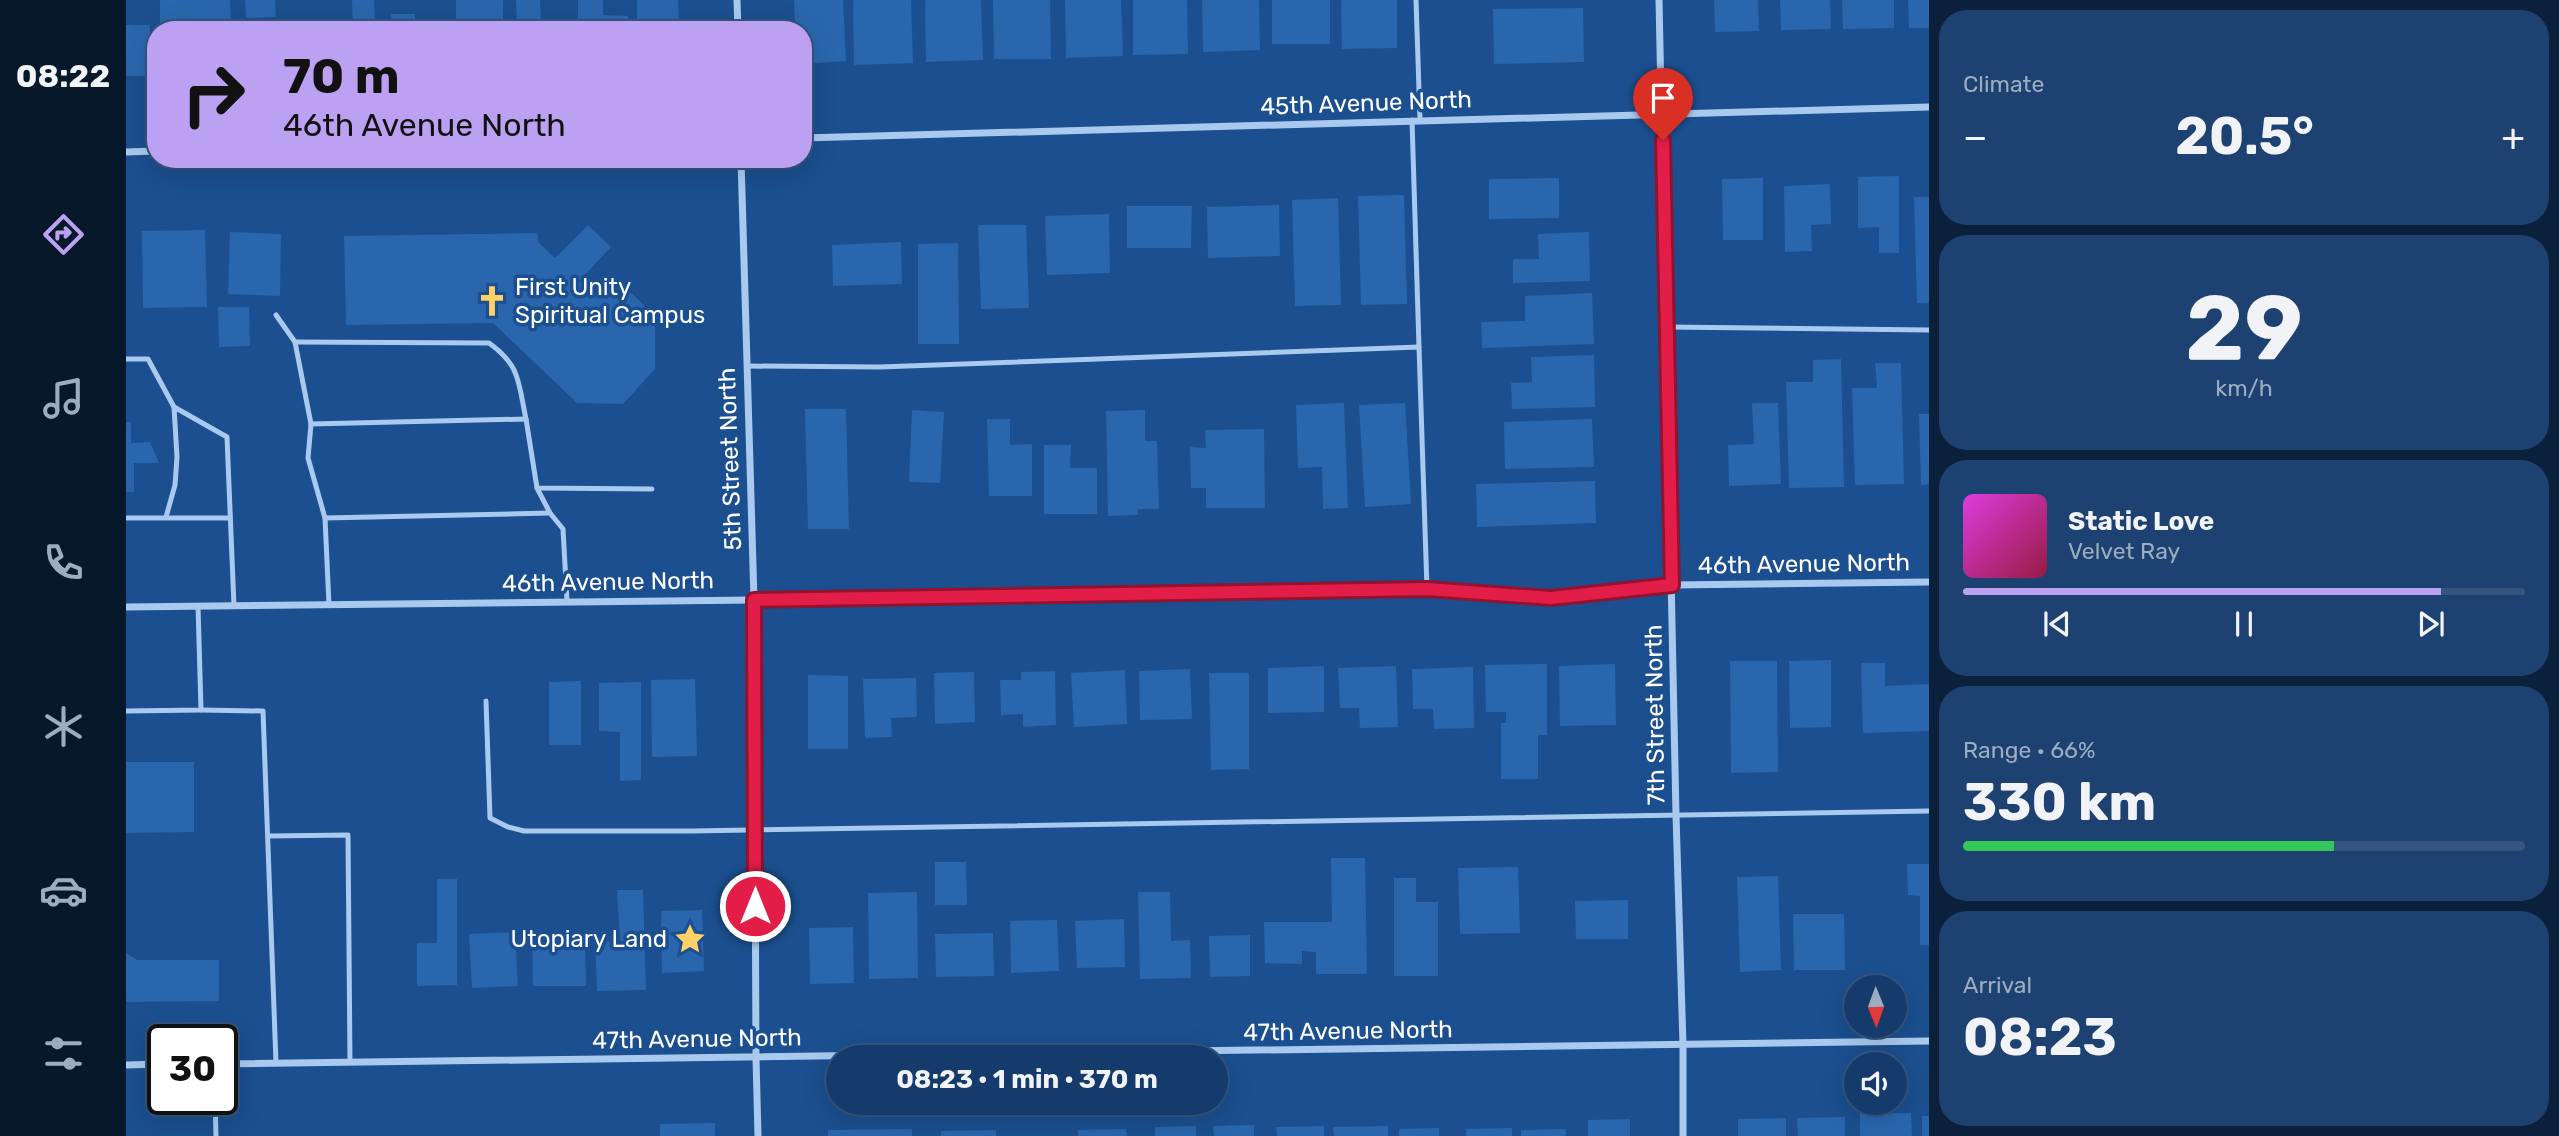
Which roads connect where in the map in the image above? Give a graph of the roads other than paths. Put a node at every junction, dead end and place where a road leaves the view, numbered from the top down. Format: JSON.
{"nodes":[{"id":1,"x":737,"y":0,"type":"edge"},
{"id":2,"x":1416,"y":0,"type":"edge"},
{"id":3,"x":1659,"y":0,"type":"edge"},
{"id":4,"x":738,"y":21,"type":"edge"},
{"id":5,"x":1929,"y":107,"type":"edge"},
{"id":6,"x":1662,"y":113,"type":"junction"},
{"id":7,"x":1416,"y":120,"type":"junction"},
{"id":8,"x":812,"y":138,"type":"edge"},
{"id":9,"x":147,"y":151,"type":"edge"},
{"id":10,"x":126,"y":152,"type":"edge"},
{"id":11,"x":741,"y":168,"type":"edge"},
{"id":12,"x":276,"y":316,"type":"dead end"},
{"id":13,"x":1667,"y":327,"type":"junction"},
{"id":14,"x":1929,"y":330,"type":"edge"},
{"id":15,"x":295,"y":342,"type":"junction"},
{"id":16,"x":1419,"y":347,"type":"junction"},
{"id":17,"x":126,"y":359,"type":"edge"},
{"id":18,"x":747,"y":366,"type":"junction"},
{"id":19,"x":174,"y":407,"type":"junction"},
{"id":20,"x":526,"y":419,"type":"junction"},
{"id":21,"x":312,"y":424,"type":"junction"},
{"id":22,"x":537,"y":488,"type":"junction"},
{"id":23,"x":652,"y":489,"type":"dead end"},
{"id":24,"x":550,"y":513,"type":"junction"},
{"id":25,"x":166,"y":517,"type":"junction"},
{"id":26,"x":126,"y":518,"type":"edge"},
{"id":27,"x":230,"y":518,"type":"junction"},
{"id":28,"x":325,"y":518,"type":"junction"},
{"id":29,"x":1929,"y":582,"type":"edge"},
{"id":30,"x":1672,"y":585,"type":"junction"},
{"id":31,"x":1427,"y":589,"type":"junction"},
{"id":32,"x":754,"y":600,"type":"junction"},
{"id":33,"x":567,"y":601,"type":"junction"},
{"id":34,"x":328,"y":605,"type":"junction"},
{"id":35,"x":198,"y":606,"type":"junction"},
{"id":36,"x":234,"y":606,"type":"junction"},
{"id":37,"x":126,"y":607,"type":"edge"},
{"id":38,"x":486,"y":701,"type":"dead end"},
{"id":39,"x":201,"y":710,"type":"junction"},
{"id":40,"x":126,"y":711,"type":"edge"},
{"id":41,"x":1929,"y":811,"type":"edge"},
{"id":42,"x":1676,"y":815,"type":"junction"},
{"id":43,"x":754,"y":830,"type":"junction"},
{"id":44,"x":268,"y":836,"type":"junction"},
{"id":45,"x":1929,"y":1041,"type":"edge"},
{"id":46,"x":1683,"y":1045,"type":"junction"},
{"id":47,"x":756,"y":1058,"type":"junction"},
{"id":48,"x":350,"y":1062,"type":"junction"},
{"id":49,"x":276,"y":1063,"type":"junction"},
{"id":50,"x":147,"y":1064,"type":"edge"},
{"id":51,"x":238,"y":1064,"type":"edge"},
{"id":52,"x":126,"y":1065,"type":"edge"},
{"id":53,"x":215,"y":1115,"type":"edge"},
{"id":54,"x":216,"y":1136,"type":"edge"},
{"id":55,"x":758,"y":1136,"type":"edge"},
{"id":56,"x":1683,"y":1136,"type":"edge"}],
"edges":[{"from":1,"to":4,"type":"street"},
{"from":2,"to":7,"type":"lane"},
{"from":3,"to":6,"type":"street","name":"7th Street North"},
{"from":5,"to":6,"type":"street","name":"45th Avenue North"},
{"from":6,"to":7,"type":"street","name":"45th Avenue North"},
{"from":6,"to":13,"type":"street","name":"7th Street North"},
{"from":7,"to":8,"type":"street","name":"45th Avenue North"},
{"from":7,"to":16,"type":"lane"},
{"from":9,"to":10,"type":"street"},
{"from":11,"to":18,"type":"street","name":"5th Street North"},
{"from":12,"to":15,"type":"lane"},
{"from":13,"to":14,"type":"lane"},
{"from":13,"to":30,"type":"street","name":"7th Street North"},
{"from":15,"to":20,"type":"lane"},
{"from":15,"to":21,"type":"lane"},
{"from":16,"to":18,"type":"lane"},
{"from":16,"to":31,"type":"lane"},
{"from":17,"to":19,"type":"lane"},
{"from":18,"to":32,"type":"street","name":"5th Street North"},
{"from":19,"to":25,"type":"lane"},
{"from":19,"to":27,"type":"lane"},
{"from":20,"to":21,"type":"lane"},
{"from":20,"to":22,"type":"lane"},
{"from":21,"to":28,"type":"lane"},
{"from":22,"to":23,"type":"lane"},
{"from":22,"to":24,"type":"lane"},
{"from":24,"to":28,"type":"lane"},
{"from":24,"to":33,"type":"lane"},
{"from":25,"to":26,"type":"lane"},
{"from":25,"to":27,"type":"lane"},
{"from":27,"to":36,"type":"lane"},
{"from":28,"to":34,"type":"lane"},
{"from":29,"to":30,"type":"street","name":"46th Avenue North"},
{"from":30,"to":31,"type":"street","name":"46th Avenue North"},
{"from":30,"to":42,"type":"street","name":"7th Street North"},
{"from":31,"to":32,"type":"street","name":"46th Avenue North"},
{"from":32,"to":33,"type":"street","name":"46th Avenue North"},
{"from":32,"to":43,"type":"street","name":"5th Street North"},
{"from":33,"to":34,"type":"street","name":"46th Avenue North"},
{"from":34,"to":36,"type":"street","name":"46th Avenue North"},
{"from":35,"to":36,"type":"street","name":"46th Avenue North"},
{"from":35,"to":37,"type":"street","name":"46th Avenue North"},
{"from":35,"to":39,"type":"lane"},
{"from":38,"to":43,"type":"lane"},
{"from":39,"to":40,"type":"lane"},
{"from":39,"to":44,"type":"lane"},
{"from":41,"to":42,"type":"lane"},
{"from":42,"to":43,"type":"lane"},
{"from":42,"to":46,"type":"street","name":"7th Street North"},
{"from":43,"to":47,"type":"street","name":"5th Street North"},
{"from":44,"to":48,"type":"lane"},
{"from":44,"to":49,"type":"lane"},
{"from":45,"to":46,"type":"street","name":"47th Avenue North"},
{"from":46,"to":47,"type":"street","name":"47th Avenue North"},
{"from":46,"to":56,"type":"street","name":"7th Street North"},
{"from":47,"to":48,"type":"street","name":"47th Avenue North"},
{"from":47,"to":55,"type":"street","name":"5th Street North"},
{"from":48,"to":49,"type":"street","name":"47th Avenue North"},
{"from":49,"to":51,"type":"street","name":"47th Avenue North"},
{"from":50,"to":52,"type":"street"},
{"from":53,"to":54,"type":"lane"}]}
